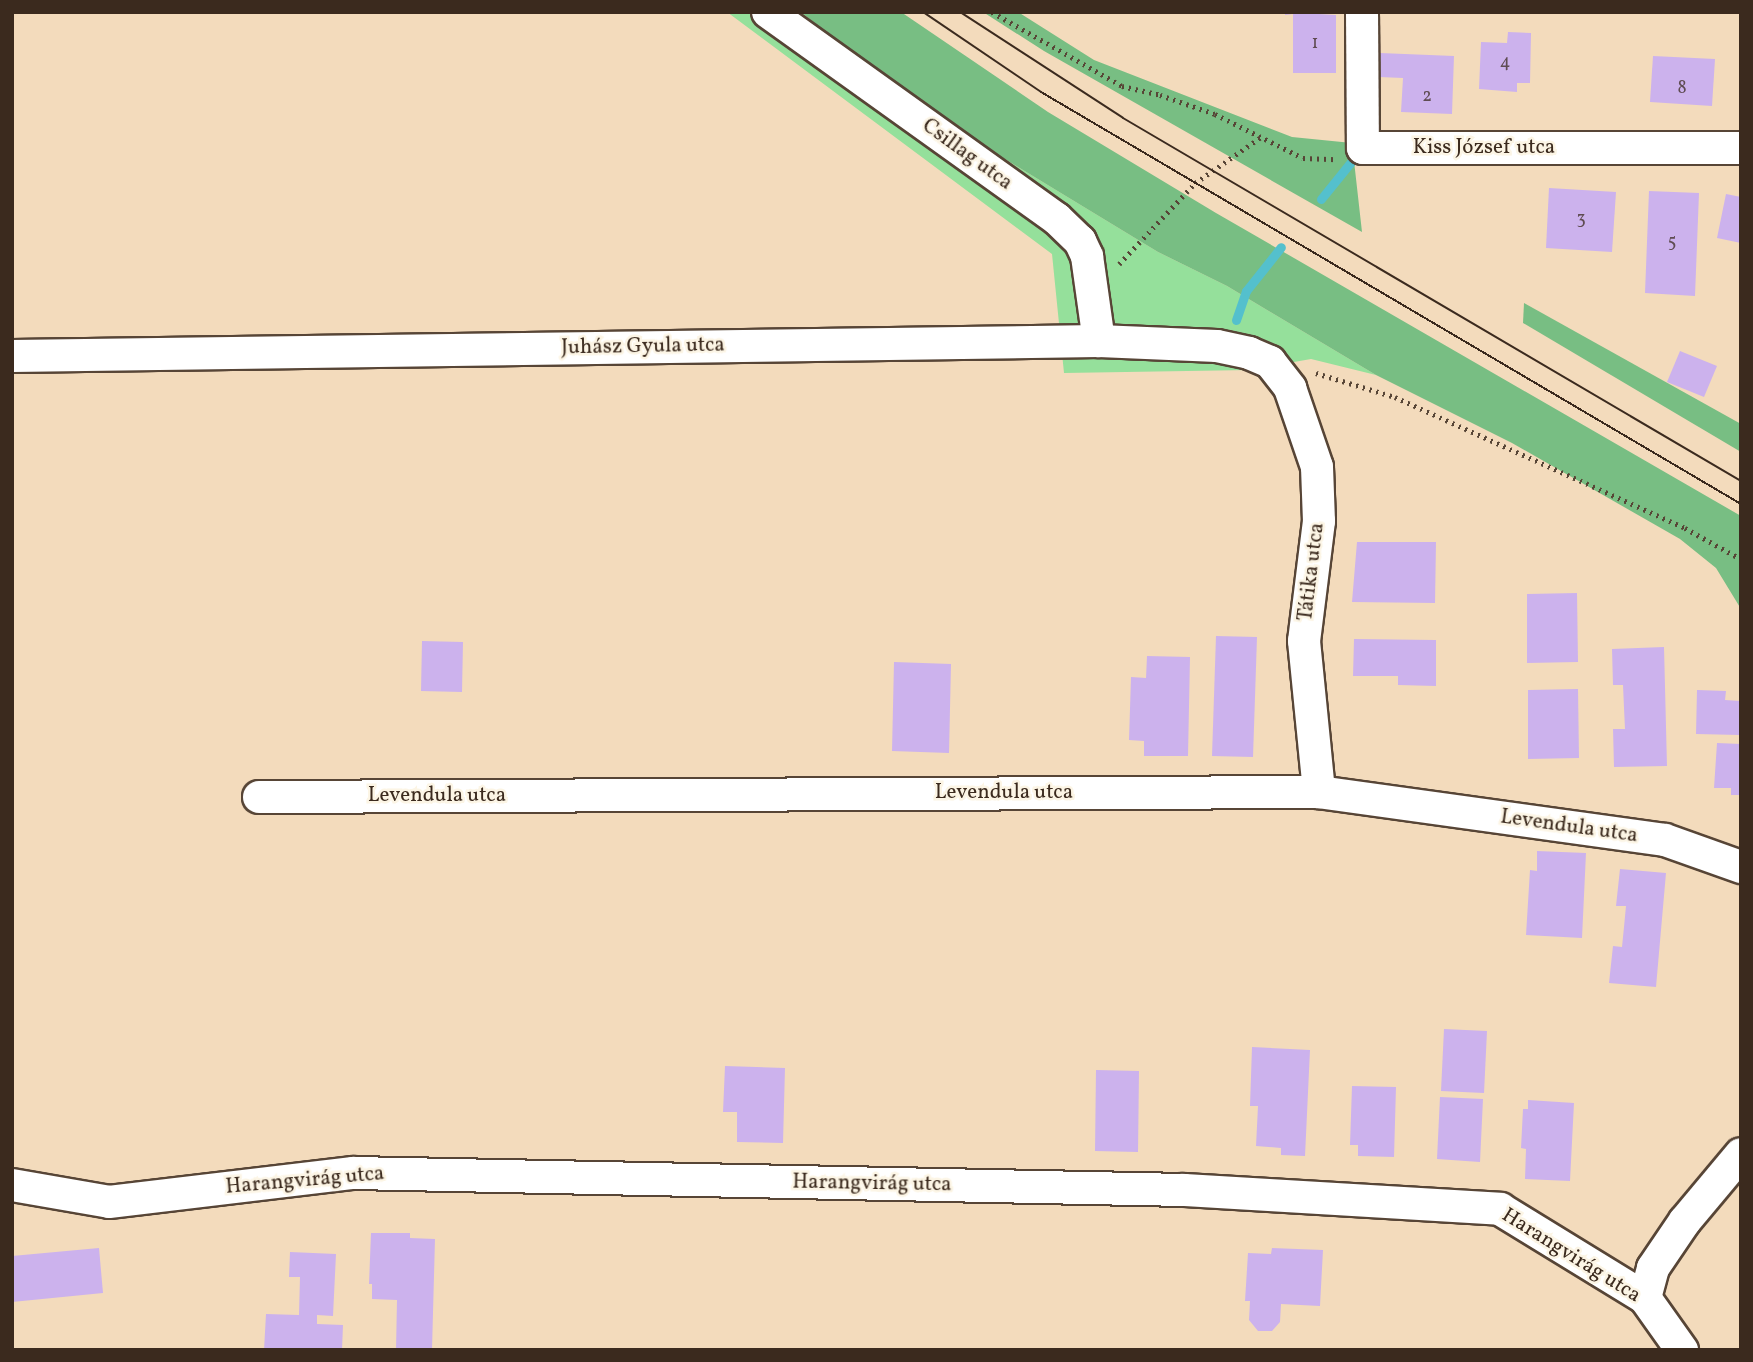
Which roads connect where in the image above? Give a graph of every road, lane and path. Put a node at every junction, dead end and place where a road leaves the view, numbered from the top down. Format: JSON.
{"nodes":[{"id":1,"x":768,"y":12,"type":"edge"},
{"id":2,"x":992,"y":12,"type":"edge"},
{"id":3,"x":1362,"y":12,"type":"edge"},
{"id":4,"x":1261,"y":137,"type":"junction"},
{"id":5,"x":1363,"y":148,"type":"junction"},
{"id":6,"x":1741,"y":148,"type":"edge"},
{"id":7,"x":1092,"y":293,"type":"junction"},
{"id":8,"x":1098,"y":341,"type":"junction"},
{"id":9,"x":12,"y":356,"type":"edge"},
{"id":10,"x":1270,"y":362,"type":"junction"},
{"id":11,"x":1741,"y":559,"type":"edge"},
{"id":12,"x":1319,"y":792,"type":"junction"},
{"id":13,"x":260,"y":796,"type":"dead end"},
{"id":14,"x":1741,"y":867,"type":"edge"},
{"id":15,"x":1741,"y":1154,"type":"edge"},
{"id":16,"x":12,"y":1185,"type":"edge"},
{"id":17,"x":1644,"y":1298,"type":"junction"},
{"id":18,"x":1682,"y":1350,"type":"edge"}],
"edges":[{"from":1,"to":7,"type":"street","name":"Csillag utca"},
{"from":2,"to":4,"type":"path"},
{"from":3,"to":5,"type":"street"},
{"from":4,"to":5,"type":"path"},
{"from":4,"to":7,"type":"path"},
{"from":5,"to":6,"type":"street","name":"Kiss József utca"},
{"from":7,"to":8,"type":"street","name":"Csillag utca"},
{"from":8,"to":9,"type":"street","name":"Juhász Gyula utca"},
{"from":8,"to":10,"type":"street","name":"Juhász Gyula utca"},
{"from":10,"to":11,"type":"path"},
{"from":10,"to":12,"type":"street","name":"Tátika utca"},
{"from":12,"to":13,"type":"street","name":"Levendula utca"},
{"from":12,"to":14,"type":"street","name":"Levendula utca"},
{"from":15,"to":17,"type":"street"},
{"from":16,"to":17,"type":"street","name":"Harangvirág utca"},
{"from":17,"to":18,"type":"street","name":"Harangvirág utca"}]}
